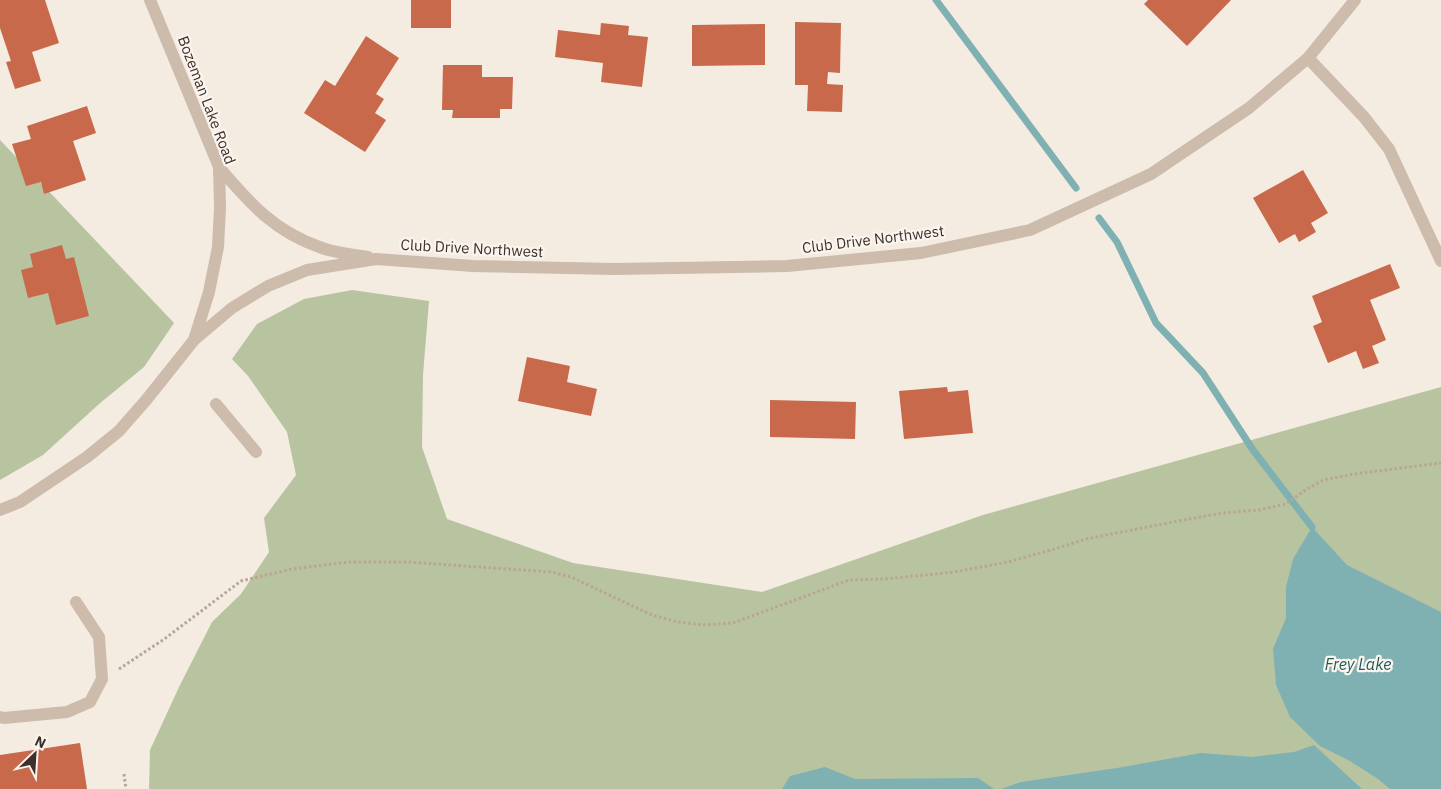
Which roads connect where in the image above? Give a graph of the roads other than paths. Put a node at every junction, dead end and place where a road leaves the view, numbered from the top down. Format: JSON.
{"nodes":[{"id":1,"x":150,"y":0,"type":"edge"},
{"id":2,"x":1355,"y":0,"type":"edge"},
{"id":3,"x":1308,"y":58,"type":"junction"},
{"id":4,"x":219,"y":167,"type":"junction"},
{"id":5,"x":376,"y":259,"type":"junction"},
{"id":6,"x":1441,"y":261,"type":"edge"},
{"id":7,"x":194,"y":340,"type":"junction"},
{"id":8,"x":216,"y":404,"type":"dead end"},
{"id":9,"x":256,"y":452,"type":"dead end"},
{"id":10,"x":0,"y":510,"type":"edge"},
{"id":11,"x":76,"y":602,"type":"dead end"},
{"id":12,"x":0,"y":716,"type":"edge"}],
"edges":[{"from":1,"to":4,"type":"street","name":"Bozeman Lake Road"},
{"from":2,"to":3,"type":"street","name":"Club Drive Northwest"},
{"from":3,"to":5,"type":"street","name":"Club Drive Northwest"},
{"from":3,"to":6,"type":"street"},
{"from":4,"to":5,"type":"street","name":"Club Drive Northwest"},
{"from":4,"to":7,"type":"street","name":"Bozeman Lake Road"},
{"from":5,"to":7,"type":"street","name":"Club Drive Northwest"},
{"from":7,"to":10,"type":"street","name":"Bozeman Lake Road"},
{"from":8,"to":9,"type":"street"},
{"from":11,"to":12,"type":"street"}]}
